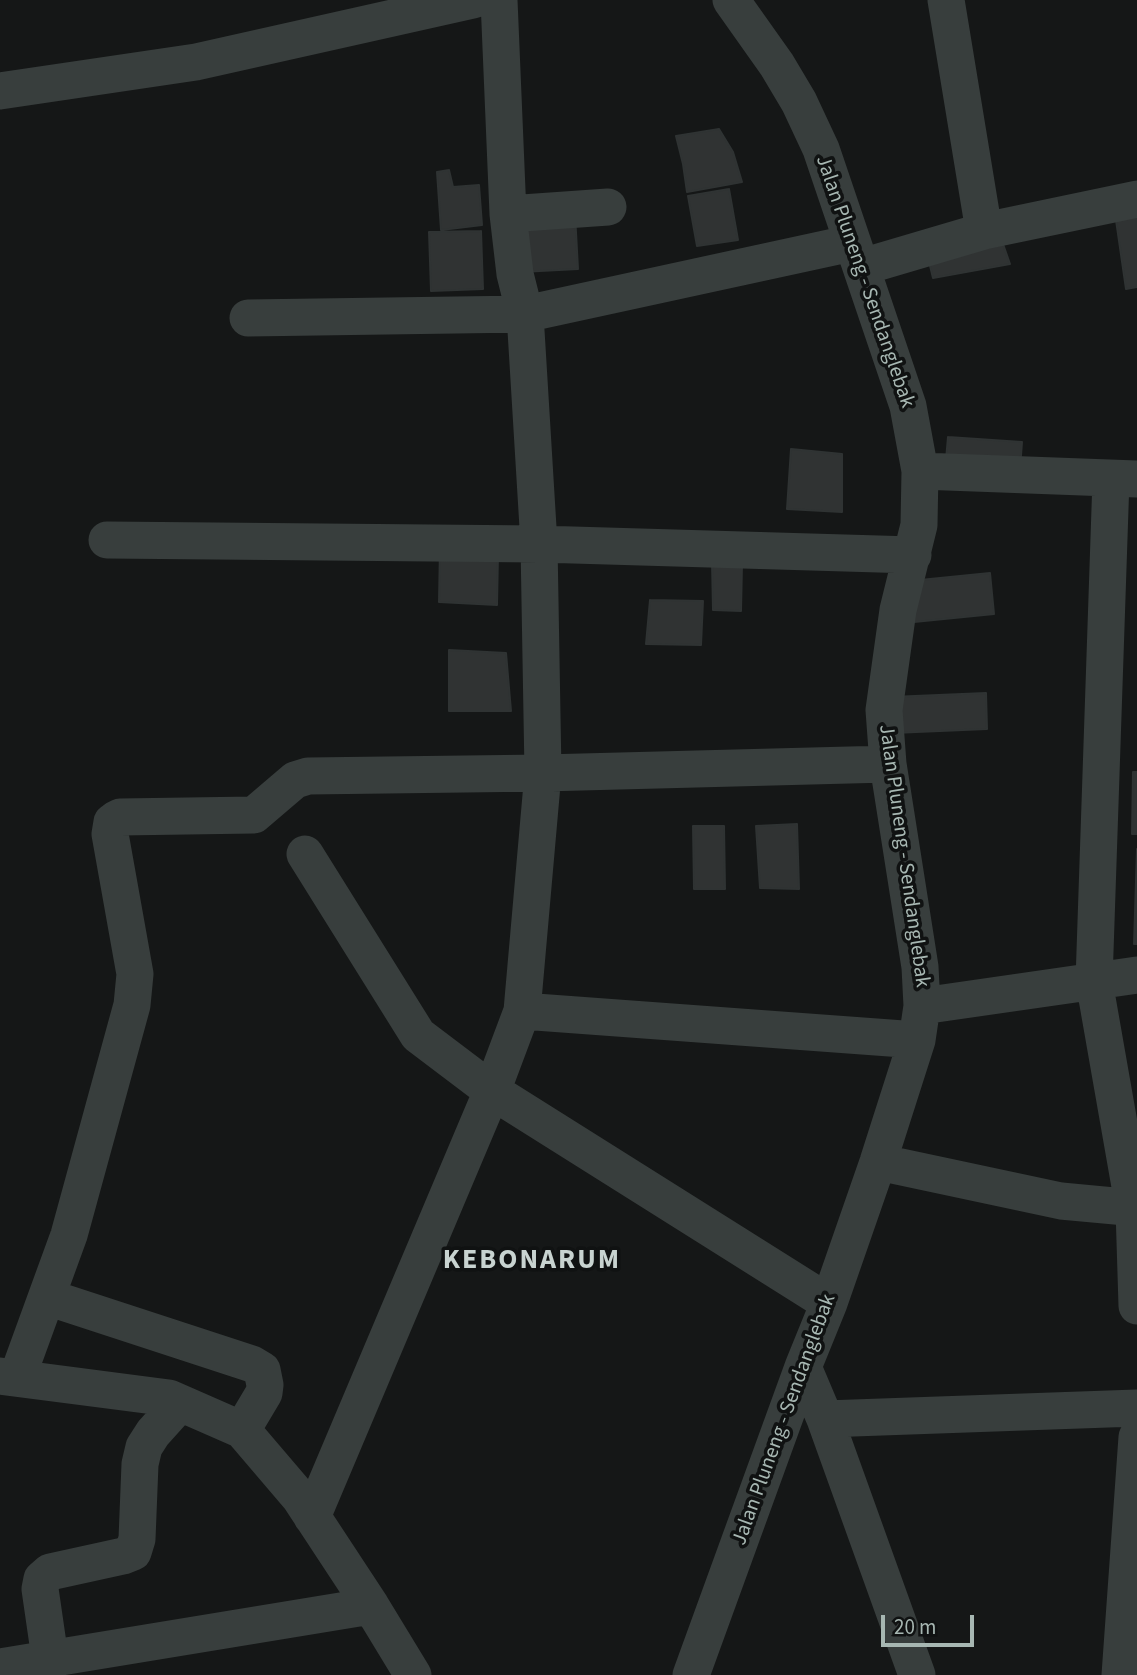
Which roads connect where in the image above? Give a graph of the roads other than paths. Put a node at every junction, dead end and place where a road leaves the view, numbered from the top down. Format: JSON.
{"nodes":[{"id":1,"x":473,"y":0,"type":"edge"},
{"id":2,"x":499,"y":0,"type":"edge"},
{"id":3,"x":732,"y":0,"type":"edge"},
{"id":4,"x":946,"y":0,"type":"edge"},
{"id":5,"x":0,"y":91,"type":"edge"},
{"id":6,"x":1137,"y":199,"type":"edge"},
{"id":7,"x":608,"y":206,"type":"dead end"},
{"id":8,"x":508,"y":214,"type":"junction"},
{"id":9,"x":984,"y":231,"type":"junction"},
{"id":10,"x":857,"y":255,"type":"junction"},
{"id":11,"x":525,"y":314,"type":"junction"},
{"id":12,"x":248,"y":317,"type":"dead end"},
{"id":13,"x":920,"y":471,"type":"junction"},
{"id":14,"x":1124,"y":479,"type":"edge"},
{"id":15,"x":107,"y":540,"type":"dead end"},
{"id":16,"x":539,"y":544,"type":"junction"},
{"id":17,"x":913,"y":555,"type":"junction"},
{"id":18,"x":888,"y":764,"type":"junction"},
{"id":19,"x":543,"y":773,"type":"junction"},
{"id":20,"x":305,"y":854,"type":"dead end"},
{"id":21,"x":1137,"y":975,"type":"edge"},
{"id":22,"x":1094,"y":981,"type":"junction"},
{"id":23,"x":522,"y":1011,"type":"junction"},
{"id":24,"x":919,"y":1023,"type":"junction"},
{"id":25,"x":492,"y":1091,"type":"junction"},
{"id":26,"x":878,"y":1162,"type":"junction"},
{"id":27,"x":1136,"y":1208,"type":"edge"},
{"id":28,"x":47,"y":1297,"type":"junction"},
{"id":29,"x":829,"y":1303,"type":"junction"},
{"id":30,"x":1137,"y":1306,"type":"edge"},
{"id":31,"x":803,"y":1367,"type":"junction"},
{"id":32,"x":8,"y":1377,"type":"edge"},
{"id":33,"x":180,"y":1403,"type":"junction"},
{"id":34,"x":1137,"y":1408,"type":"edge"},
{"id":35,"x":825,"y":1419,"type":"junction"},
{"id":36,"x":242,"y":1430,"type":"junction"},
{"id":37,"x":1137,"y":1437,"type":"edge"},
{"id":38,"x":1135,"y":1490,"type":"edge"},
{"id":39,"x":312,"y":1517,"type":"junction"},
{"id":40,"x":372,"y":1606,"type":"junction"},
{"id":41,"x":50,"y":1658,"type":"junction"},
{"id":42,"x":0,"y":1667,"type":"edge"},
{"id":43,"x":413,"y":1675,"type":"edge"},
{"id":44,"x":691,"y":1675,"type":"edge"},
{"id":45,"x":917,"y":1675,"type":"edge"},
{"id":46,"x":1120,"y":1675,"type":"edge"}],
"edges":[{"from":1,"to":5,"type":"street"},
{"from":2,"to":8,"type":"street"},
{"from":3,"to":10,"type":"street","name":"Jalan Pluneng - Sendanglebak"},
{"from":4,"to":9,"type":"street"},
{"from":6,"to":9,"type":"street"},
{"from":7,"to":8,"type":"street"},
{"from":8,"to":11,"type":"street"},
{"from":9,"to":10,"type":"street"},
{"from":10,"to":11,"type":"street"},
{"from":10,"to":13,"type":"street","name":"Jalan Pluneng - Sendanglebak"},
{"from":11,"to":12,"type":"street"},
{"from":11,"to":16,"type":"street"},
{"from":13,"to":14,"type":"street"},
{"from":13,"to":17,"type":"street","name":"Jalan Pluneng - Sendanglebak"},
{"from":14,"to":22,"type":"street"},
{"from":15,"to":16,"type":"street"},
{"from":16,"to":17,"type":"street"},
{"from":16,"to":19,"type":"street"},
{"from":17,"to":18,"type":"street","name":"Jalan Pluneng - Sendanglebak"},
{"from":18,"to":19,"type":"street"},
{"from":18,"to":24,"type":"street","name":"Jalan Pluneng - Sendanglebak"},
{"from":19,"to":23,"type":"street"},
{"from":19,"to":28,"type":"street"},
{"from":20,"to":25,"type":"street"},
{"from":21,"to":22,"type":"street"},
{"from":22,"to":24,"type":"street"},
{"from":22,"to":27,"type":"street"},
{"from":23,"to":24,"type":"street"},
{"from":23,"to":25,"type":"street"},
{"from":24,"to":26,"type":"street","name":"Jalan Pluneng - Sendanglebak"},
{"from":25,"to":29,"type":"street"},
{"from":25,"to":39,"type":"street"},
{"from":26,"to":27,"type":"street"},
{"from":26,"to":29,"type":"street","name":"Jalan Pluneng - Sendanglebak"},
{"from":27,"to":30,"type":"street"},
{"from":28,"to":32,"type":"street"},
{"from":28,"to":36,"type":"street"},
{"from":29,"to":31,"type":"street","name":"Jalan Pluneng - Sendanglebak"},
{"from":31,"to":35,"type":"street"},
{"from":31,"to":44,"type":"street","name":"Jalan Pluneng - Sendanglebak"},
{"from":32,"to":33,"type":"street"},
{"from":33,"to":36,"type":"street"},
{"from":33,"to":41,"type":"street"},
{"from":34,"to":35,"type":"street"},
{"from":35,"to":45,"type":"street"},
{"from":36,"to":39,"type":"street"},
{"from":37,"to":38,"type":"street"},
{"from":38,"to":46,"type":"street"},
{"from":39,"to":40,"type":"street"},
{"from":40,"to":41,"type":"street"},
{"from":40,"to":43,"type":"street"},
{"from":41,"to":42,"type":"street"}]}
